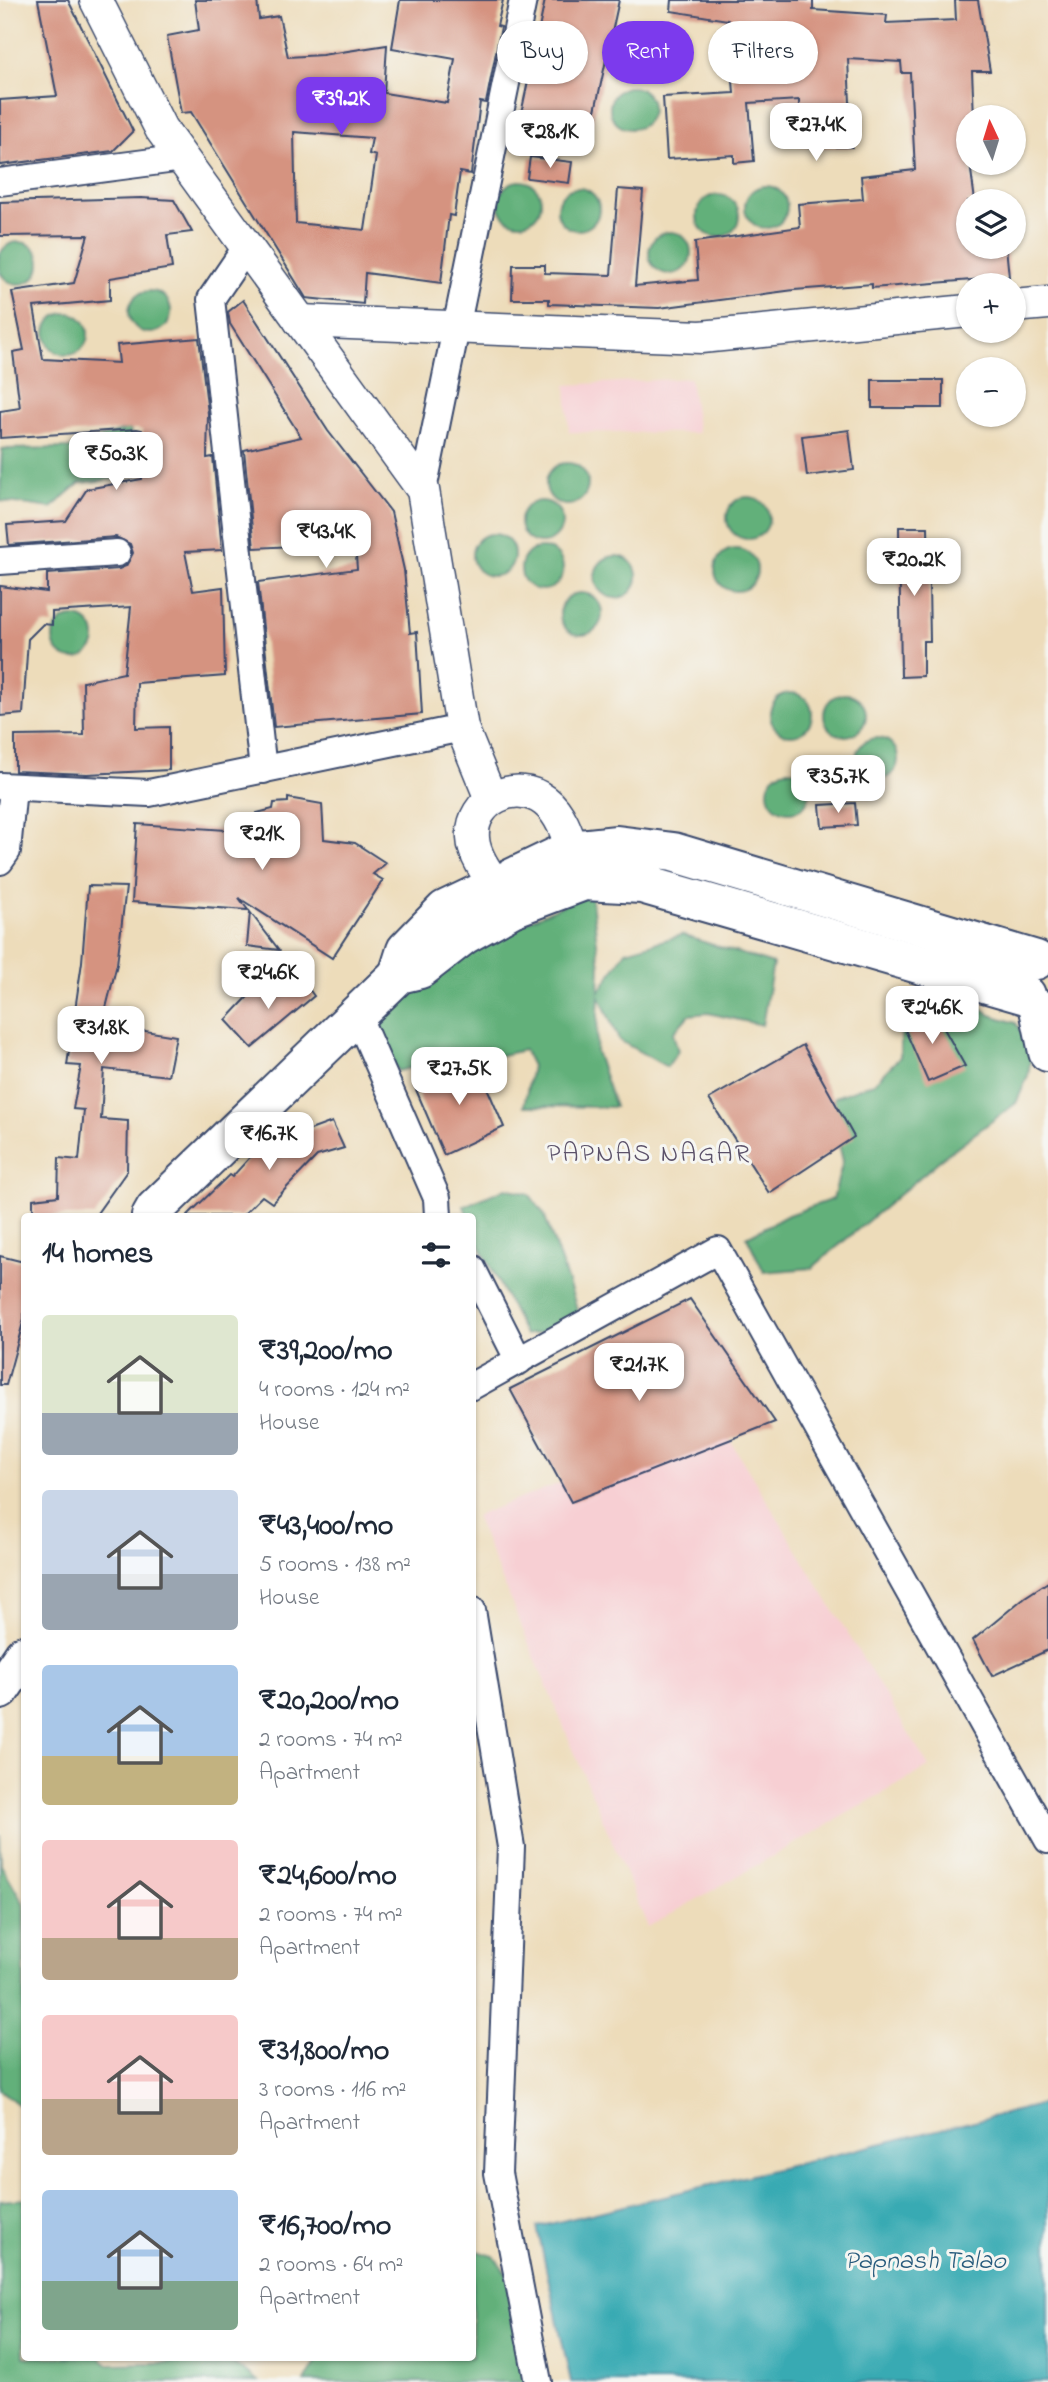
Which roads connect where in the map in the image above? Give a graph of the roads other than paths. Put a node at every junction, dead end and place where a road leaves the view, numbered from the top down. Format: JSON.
{"nodes":[{"id":1,"x":96,"y":0,"type":"edge"},
{"id":2,"x":523,"y":0,"type":"edge"},
{"id":3,"x":183,"y":158,"type":"junction"},
{"id":4,"x":0,"y":182,"type":"edge"},
{"id":5,"x":241,"y":255,"type":"dead end"},
{"id":6,"x":1048,"y":303,"type":"edge"},
{"id":7,"x":1026,"y":305,"type":"edge"},
{"id":8,"x":956,"y":312,"type":"edge"},
{"id":9,"x":300,"y":321,"type":"junction"},
{"id":10,"x":456,"y":327,"type":"junction"},
{"id":11,"x":423,"y":490,"type":"junction"},
{"id":12,"x":117,"y":552,"type":"dead end"},
{"id":13,"x":0,"y":561,"type":"edge"},
{"id":14,"x":462,"y":728,"type":"junction"},
{"id":15,"x":263,"y":770,"type":"junction"},
{"id":16,"x":6,"y":787,"type":"edge"},
{"id":17,"x":492,"y":799,"type":"junction"},
{"id":18,"x":0,"y":861,"type":"edge"},
{"id":19,"x":578,"y":865,"type":"junction"},
{"id":20,"x":504,"y":896,"type":"junction"},
{"id":21,"x":1040,"y":986,"type":"edge"},
{"id":22,"x":357,"y":1015,"type":"junction"},
{"id":23,"x":1048,"y":1052,"type":"edge"},
{"id":24,"x":441,"y":1210,"type":"edge"},
{"id":25,"x":153,"y":1213,"type":"edge"},
{"id":26,"x":476,"y":1276,"type":"edge"},
{"id":27,"x":519,"y":1361,"type":"junction"},
{"id":28,"x":476,"y":1384,"type":"edge"},
{"id":29,"x":476,"y":1634,"type":"edge"},
{"id":30,"x":21,"y":1659,"type":"edge"},
{"id":31,"x":0,"y":1690,"type":"edge"},
{"id":32,"x":1048,"y":1840,"type":"edge"},
{"id":33,"x":538,"y":2382,"type":"edge"}],
"edges":[{"from":1,"to":3,"type":"street"},
{"from":2,"to":10,"type":"street"},
{"from":3,"to":4,"type":"street"},
{"from":3,"to":9,"type":"street"},
{"from":5,"to":15,"type":"street"},
{"from":6,"to":7,"type":"street"},
{"from":8,"to":10,"type":"street"},
{"from":9,"to":10,"type":"street"},
{"from":9,"to":11,"type":"street"},
{"from":10,"to":11,"type":"street"},
{"from":11,"to":14,"type":"street"},
{"from":12,"to":13,"type":"street"},
{"from":14,"to":15,"type":"street"},
{"from":14,"to":17,"type":"street"},
{"from":15,"to":16,"type":"street"},
{"from":16,"to":18,"type":"street"},
{"from":17,"to":19,"type":"street"},
{"from":17,"to":20,"type":"street"},
{"from":19,"to":20,"type":"main road"},
{"from":19,"to":21,"type":"main road"},
{"from":20,"to":22,"type":"main road"},
{"from":21,"to":23,"type":"main road"},
{"from":22,"to":24,"type":"street"},
{"from":22,"to":25,"type":"main road"},
{"from":26,"to":27,"type":"street"},
{"from":27,"to":28,"type":"street"},
{"from":27,"to":32,"type":"street"},
{"from":29,"to":33,"type":"street"},
{"from":30,"to":31,"type":"main road"}]}
